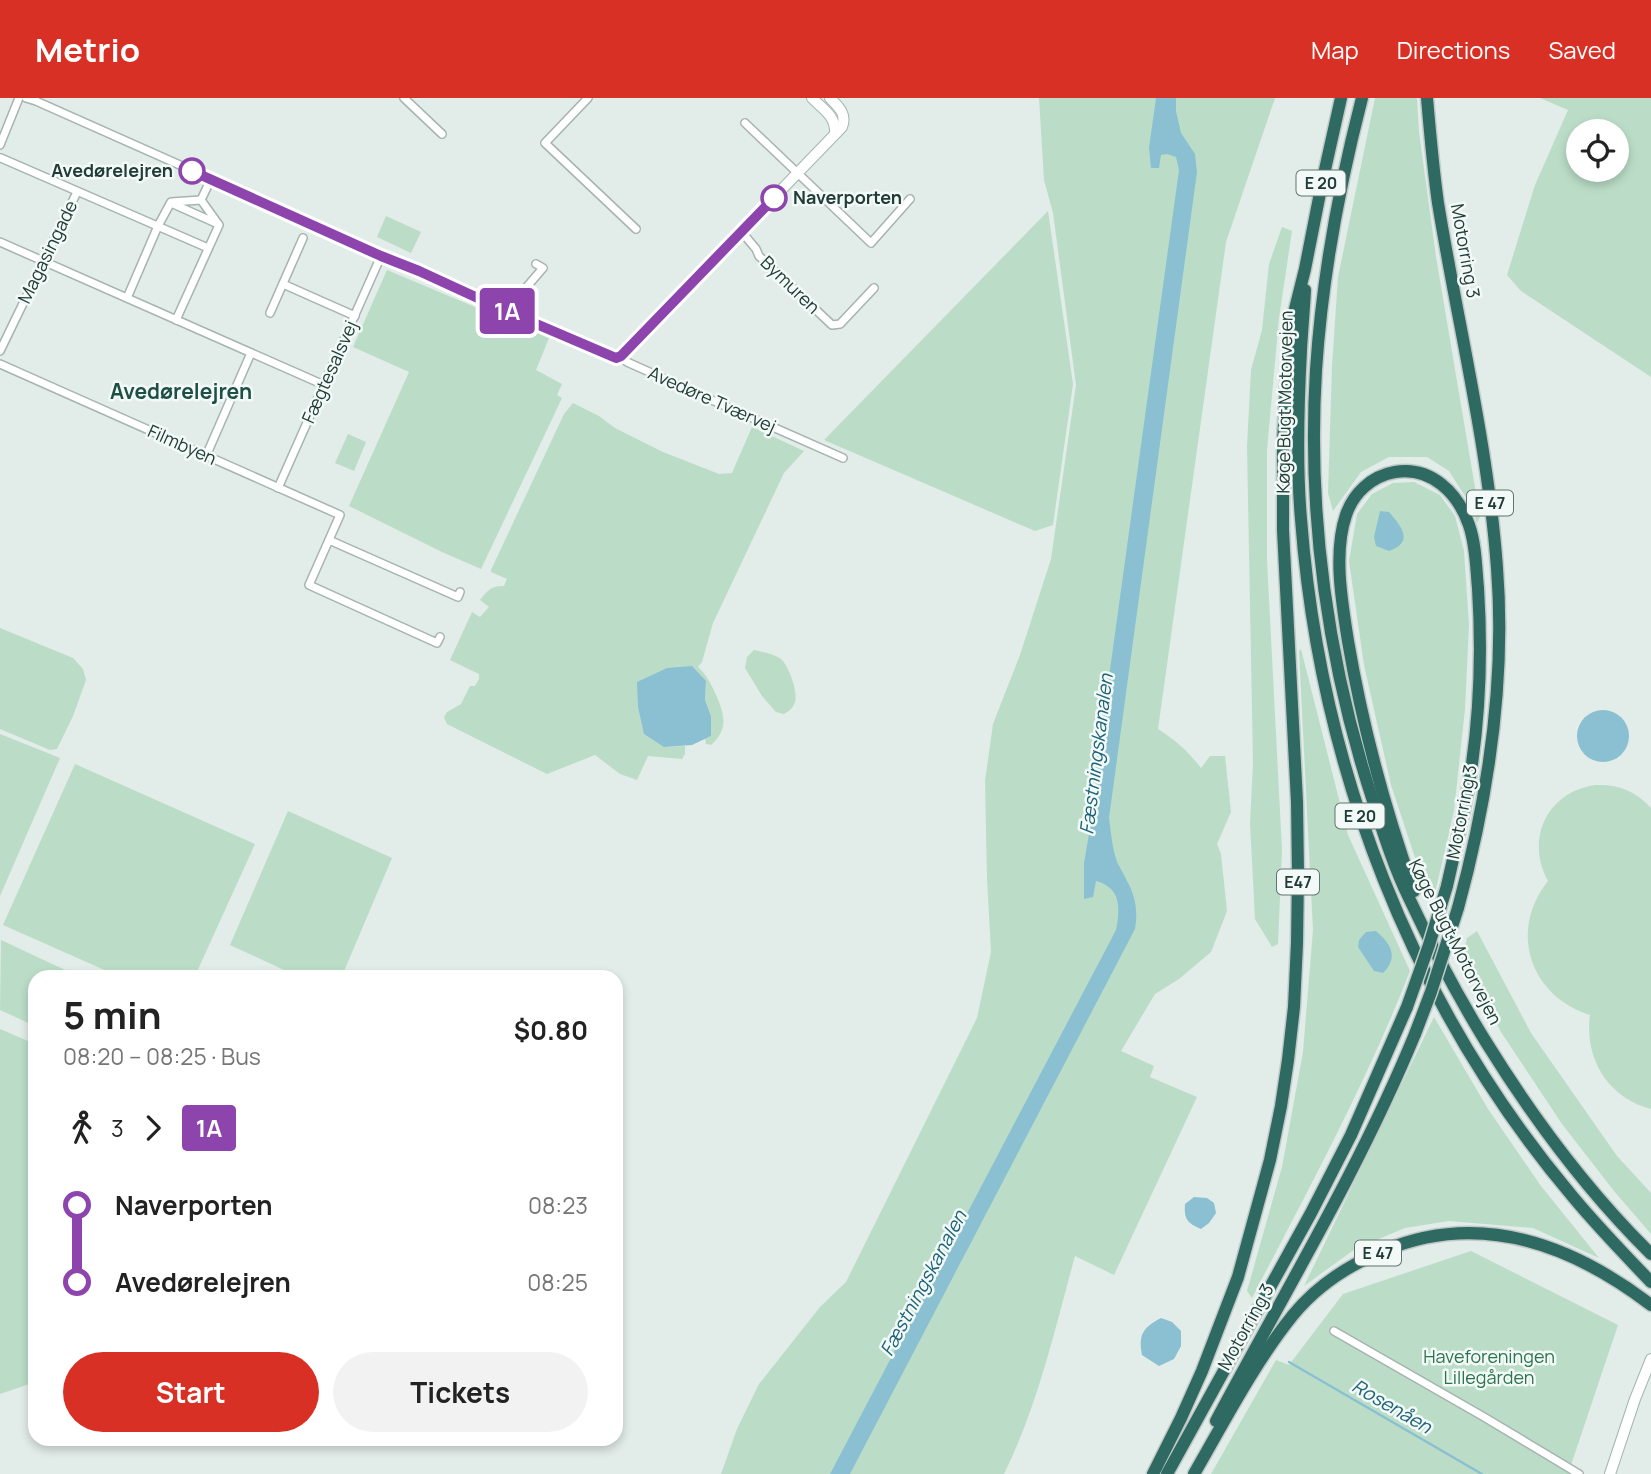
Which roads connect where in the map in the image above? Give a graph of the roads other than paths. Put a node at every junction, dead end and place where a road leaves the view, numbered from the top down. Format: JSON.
{"nodes":[{"id":1,"x":19,"y":98,"type":"edge"},
{"id":2,"x":26,"y":98,"type":"edge"},
{"id":3,"x":404,"y":98,"type":"edge"},
{"id":4,"x":588,"y":98,"type":"edge"},
{"id":5,"x":812,"y":98,"type":"edge"},
{"id":6,"x":830,"y":98,"type":"edge"},
{"id":7,"x":1341,"y":98,"type":"edge"},
{"id":8,"x":1362,"y":98,"type":"edge"},
{"id":9,"x":1427,"y":98,"type":"edge"},
{"id":10,"x":746,"y":123,"type":"dead end"},
{"id":11,"x":442,"y":134,"type":"dead end"},
{"id":12,"x":835,"y":135,"type":"junction"},
{"id":13,"x":0,"y":145,"type":"edge"},
{"id":14,"x":1,"y":159,"type":"edge"},
{"id":15,"x":799,"y":172,"type":"junction"},
{"id":16,"x":211,"y":179,"type":"junction"},
{"id":17,"x":78,"y":192,"type":"junction"},
{"id":18,"x":910,"y":199,"type":"dead end"},
{"id":19,"x":201,"y":200,"type":"junction"},
{"id":20,"x":171,"y":202,"type":"junction"},
{"id":21,"x":219,"y":225,"type":"junction"},
{"id":22,"x":158,"y":226,"type":"junction"},
{"id":23,"x":636,"y":229,"type":"dead end"},
{"id":24,"x":741,"y":231,"type":"junction"},
{"id":25,"x":303,"y":238,"type":"dead end"},
{"id":26,"x":0,"y":242,"type":"edge"},
{"id":27,"x":208,"y":248,"type":"junction"},
{"id":28,"x":381,"y":256,"type":"junction"},
{"id":29,"x":44,"y":261,"type":"junction"},
{"id":30,"x":537,"y":264,"type":"dead end"},
{"id":31,"x":1305,"y":269,"type":"junction"},
{"id":32,"x":283,"y":284,"type":"junction"},
{"id":33,"x":874,"y":288,"type":"dead end"},
{"id":34,"x":127,"y":298,"type":"junction"},
{"id":35,"x":506,"y":311,"type":"junction"},
{"id":36,"x":270,"y":313,"type":"dead end"},
{"id":37,"x":355,"y":316,"type":"junction"},
{"id":38,"x":176,"y":320,"type":"junction"},
{"id":39,"x":0,"y":351,"type":"edge"},
{"id":40,"x":251,"y":353,"type":"junction"},
{"id":41,"x":621,"y":356,"type":"junction"},
{"id":42,"x":0,"y":364,"type":"edge"},
{"id":43,"x":324,"y":385,"type":"junction"},
{"id":44,"x":206,"y":456,"type":"junction"},
{"id":45,"x":843,"y":458,"type":"dead end"},
{"id":46,"x":278,"y":488,"type":"junction"},
{"id":47,"x":329,"y":540,"type":"junction"},
{"id":48,"x":460,"y":592,"type":"dead end"},
{"id":49,"x":440,"y":637,"type":"dead end"},
{"id":50,"x":1419,"y":919,"type":"junction"},
{"id":51,"x":1651,"y":1254,"type":"edge"},
{"id":52,"x":1651,"y":1282,"type":"edge"},
{"id":53,"x":1651,"y":1305,"type":"edge"},
{"id":54,"x":1334,"y":1331,"type":"dead end"},
{"id":55,"x":1651,"y":1359,"type":"edge"},
{"id":56,"x":1153,"y":1474,"type":"edge"},
{"id":57,"x":1167,"y":1474,"type":"edge"},
{"id":58,"x":1188,"y":1474,"type":"edge"},
{"id":59,"x":1194,"y":1474,"type":"edge"},
{"id":60,"x":1579,"y":1474,"type":"edge"},
{"id":61,"x":1610,"y":1474,"type":"edge"}],
"edges":[{"from":1,"to":13,"type":"street"},
{"from":2,"to":16,"type":"street","name":"Avedøre Tværvej"},
{"from":3,"to":11,"type":"street"},
{"from":4,"to":23,"type":"street"},
{"from":5,"to":12,"type":"street"},
{"from":6,"to":12,"type":"street"},
{"from":7,"to":31,"type":"highway","number":"E 20"},
{"from":8,"to":50,"type":"highway","name":"Køge Bugt Motorvejen","number":"E 20"},
{"from":9,"to":58,"type":"highway","name":"Motorring 3","number":"E 47","bridge":true},
{"from":10,"to":15,"type":"street"},
{"from":12,"to":15,"type":"street"},
{"from":14,"to":17,"type":"street"},
{"from":15,"to":18,"type":"street"},
{"from":15,"to":24,"type":"street"},
{"from":16,"to":19,"type":"street"},
{"from":16,"to":28,"type":"street","name":"Avedøre Tværvej"},
{"from":17,"to":22,"type":"street"},
{"from":17,"to":29,"type":"street","name":"Magasingade"},
{"from":19,"to":20,"type":"street"},
{"from":19,"to":21,"type":"street"},
{"from":20,"to":21,"type":"street"},
{"from":20,"to":22,"type":"street"},
{"from":21,"to":27,"type":"street"},
{"from":22,"to":27,"type":"street"},
{"from":22,"to":34,"type":"street"},
{"from":24,"to":33,"type":"street","name":"Bymuren"},
{"from":24,"to":41,"type":"street"},
{"from":25,"to":32,"type":"street"},
{"from":26,"to":29,"type":"street"},
{"from":27,"to":38,"type":"street"},
{"from":28,"to":35,"type":"street","name":"Avedøre Tværvej"},
{"from":28,"to":37,"type":"street","name":"Fægtesalsvej"},
{"from":29,"to":34,"type":"street"},
{"from":29,"to":39,"type":"street","name":"Magasingade"},
{"from":30,"to":35,"type":"street"},
{"from":31,"to":52,"type":"highway","name":"Køge Bugt Motorvejen","number":"E 20"},
{"from":31,"to":56,"type":"highway","name":"Motorring 3","number":"E47"},
{"from":32,"to":36,"type":"street"},
{"from":32,"to":37,"type":"street"},
{"from":34,"to":38,"type":"street"},
{"from":35,"to":41,"type":"street","name":"Avedøre Tværvej"},
{"from":37,"to":43,"type":"street","name":"Fægtesalsvej"},
{"from":38,"to":40,"type":"street"},
{"from":40,"to":43,"type":"street"},
{"from":40,"to":44,"type":"street"},
{"from":41,"to":45,"type":"street","name":"Avedøre Tværvej"},
{"from":42,"to":44,"type":"street","name":"Filmbyen"},
{"from":43,"to":46,"type":"street","name":"Fægtesalsvej"},
{"from":44,"to":46,"type":"street","name":"Filmbyen"},
{"from":46,"to":47,"type":"street","name":"Filmbyen"},
{"from":47,"to":48,"type":"street"},
{"from":47,"to":49,"type":"street","name":"Filmbyen"},
{"from":50,"to":51,"type":"highway","name":"Køge Bugt Motorvejen","number":"E 20"},
{"from":50,"to":57,"type":"highway","number":"E 47","bridge":true},
{"from":53,"to":59,"type":"highway","number":"E 47"},
{"from":54,"to":60,"type":"street"},
{"from":55,"to":61,"type":"street"}]}
